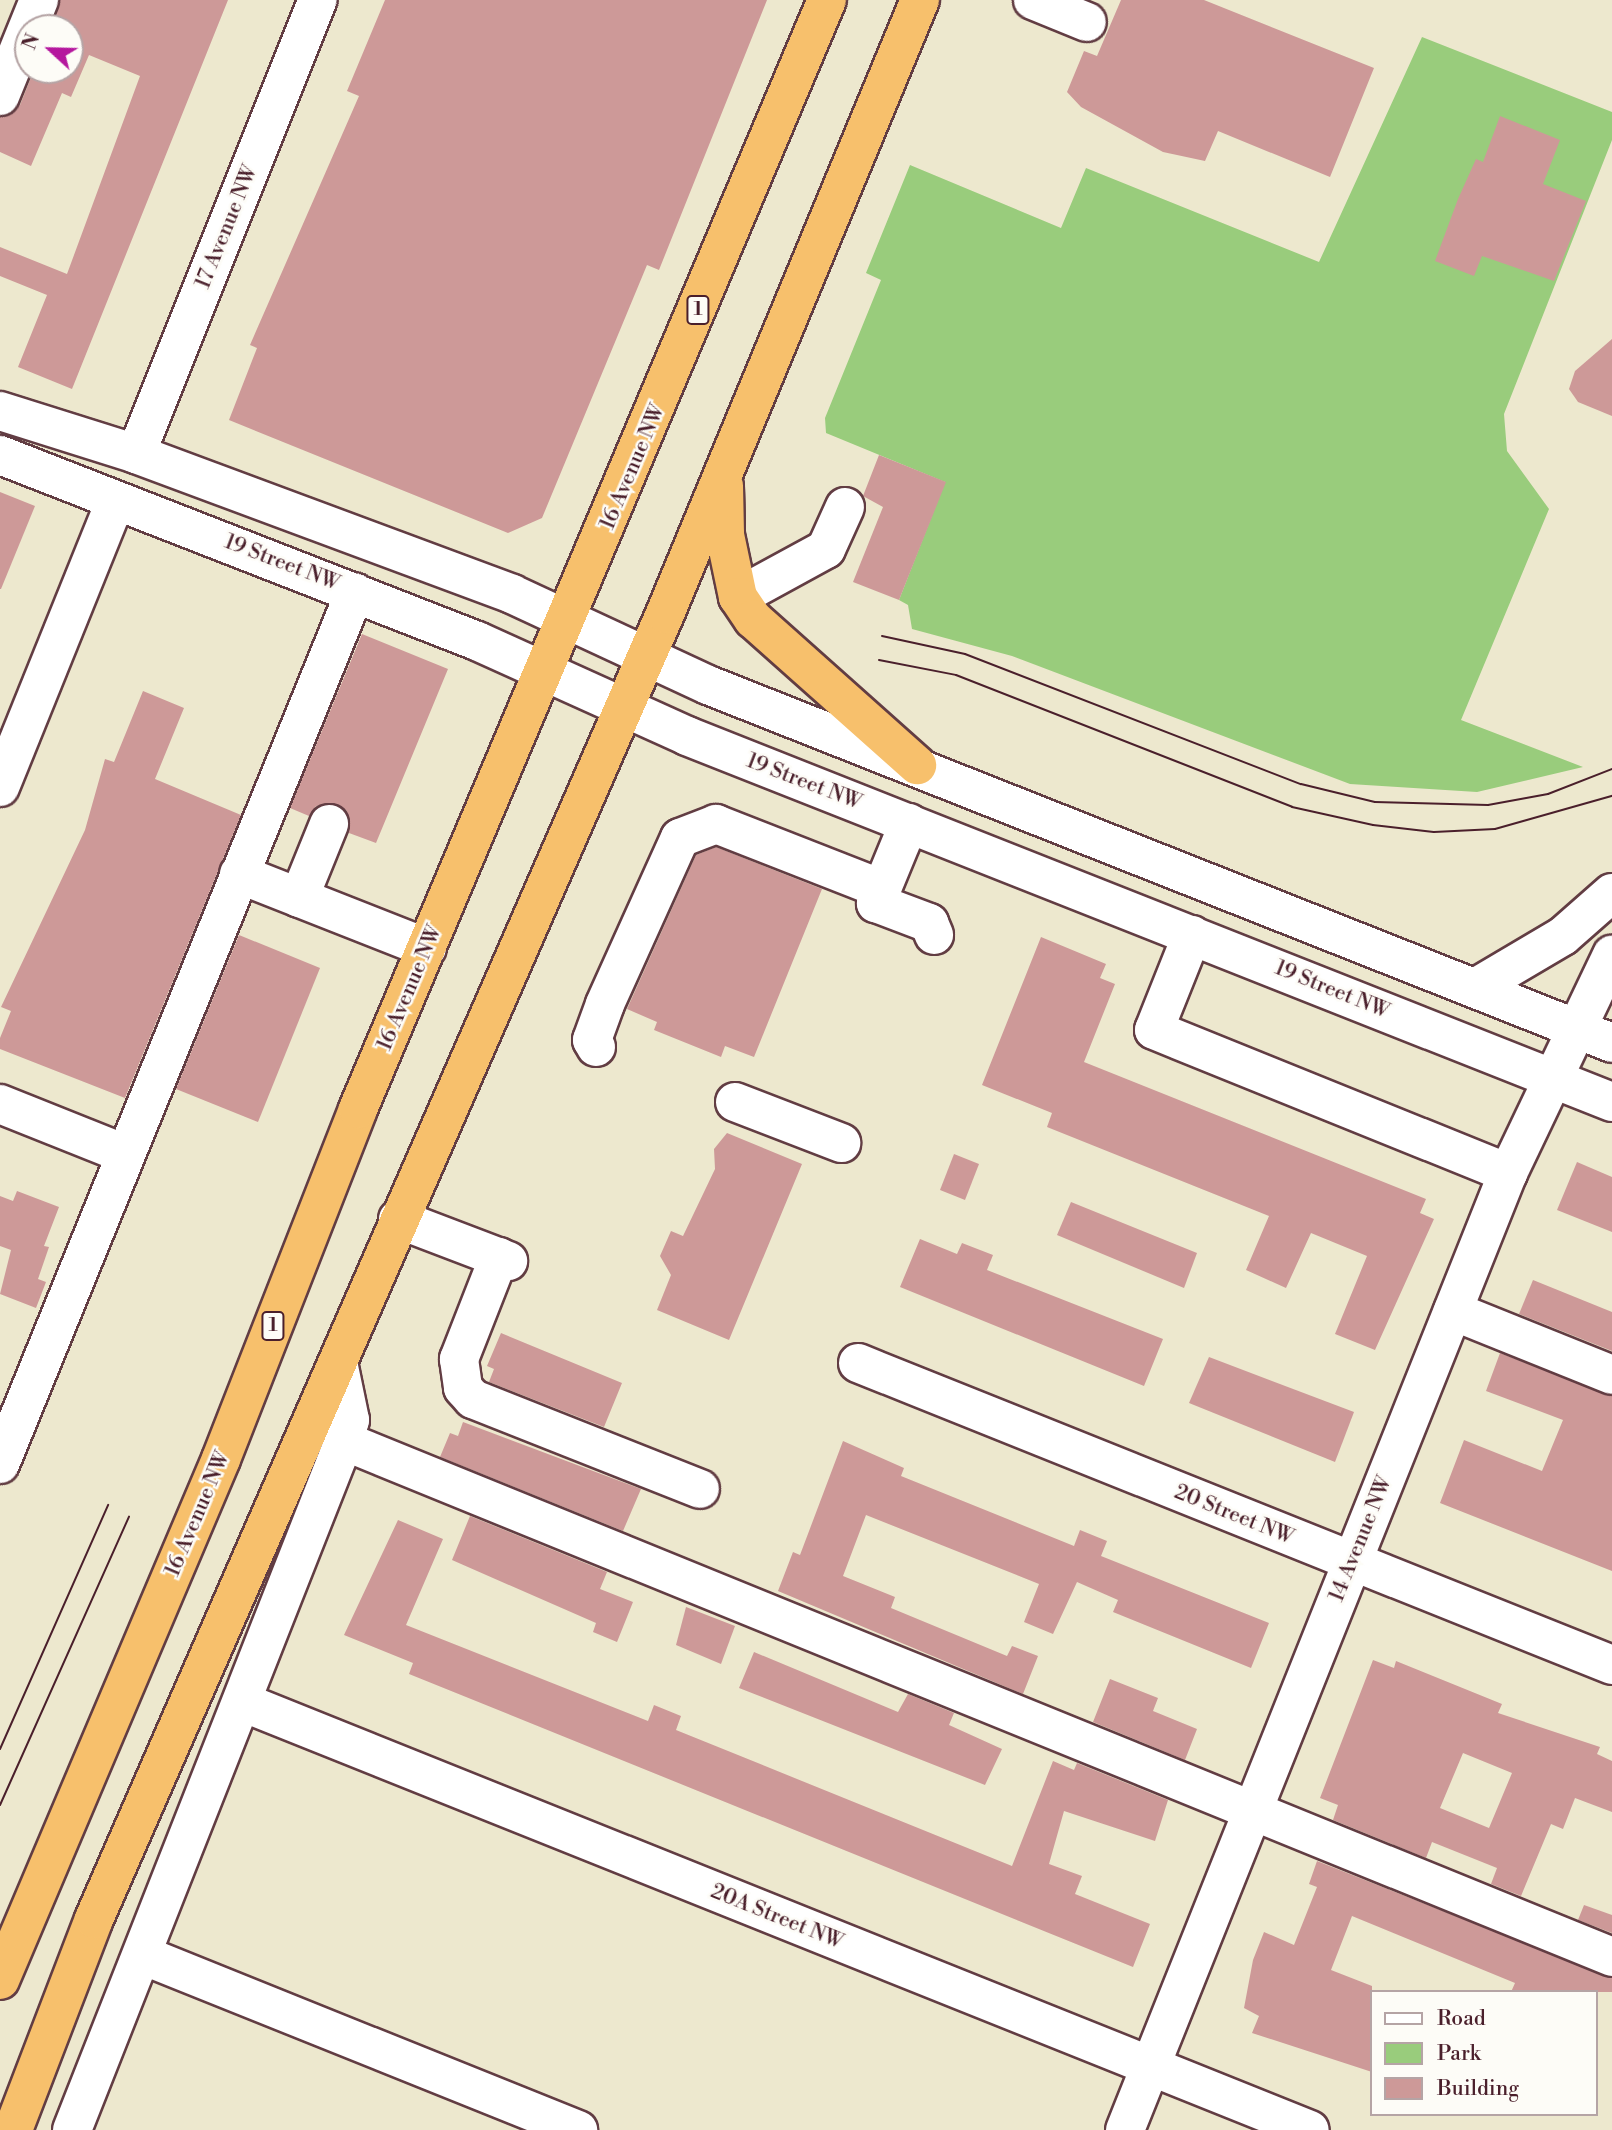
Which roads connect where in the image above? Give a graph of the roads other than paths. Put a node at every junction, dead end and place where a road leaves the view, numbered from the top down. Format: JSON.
{"nodes":[{"id":1,"x":39,"y":0,"type":"edge"},
{"id":2,"x":318,"y":0,"type":"edge"},
{"id":3,"x":827,"y":0,"type":"edge"},
{"id":4,"x":920,"y":0,"type":"edge"},
{"id":5,"x":1033,"y":0,"type":"edge"},
{"id":6,"x":1087,"y":22,"type":"dead end"},
{"id":7,"x":0,"y":96,"type":"edge"},
{"id":8,"x":0,"y":411,"type":"edge"},
{"id":9,"x":136,"y":454,"type":"junction"},
{"id":10,"x":0,"y":455,"type":"edge"},
{"id":11,"x":724,"y":470,"type":"junction"},
{"id":12,"x":115,"y":502,"type":"junction"},
{"id":13,"x":845,"y":507,"type":"dead end"},
{"id":14,"x":355,"y":592,"type":"junction"},
{"id":15,"x":738,"y":597,"type":"junction"},
{"id":16,"x":568,"y":620,"type":"junction"},
{"id":17,"x":646,"y":658,"type":"junction"},
{"id":18,"x":546,"y":673,"type":"junction"},
{"id":19,"x":623,"y":709,"type":"junction"},
{"id":20,"x":917,"y":765,"type":"junction"},
{"id":21,"x":0,"y":787,"type":"edge"},
{"id":22,"x":909,"y":823,"type":"junction"},
{"id":23,"x":329,"y":824,"type":"dead end"},
{"id":24,"x":239,"y":874,"type":"junction"},
{"id":25,"x":1612,"y":892,"type":"edge"},
{"id":26,"x":879,"y":896,"type":"junction"},
{"id":27,"x":299,"y":898,"type":"junction"},
{"id":28,"x":934,"y":935,"type":"dead end"},
{"id":29,"x":1192,"y":935,"type":"junction"},
{"id":30,"x":427,"y":948,"type":"junction"},
{"id":31,"x":1612,"y":955,"type":"edge"},
{"id":32,"x":1475,"y":988,"type":"junction"},
{"id":33,"x":1595,"y":1036,"type":"edge"},
{"id":34,"x":596,"y":1047,"type":"dead end"},
{"id":35,"x":1552,"y":1077,"type":"junction"},
{"id":36,"x":735,"y":1102,"type":"dead end"},
{"id":37,"x":1612,"y":1102,"type":"edge"},
{"id":38,"x":0,"y":1104,"type":"edge"},
{"id":39,"x":841,"y":1143,"type":"dead end"},
{"id":40,"x":125,"y":1154,"type":"junction"},
{"id":41,"x":1508,"y":1172,"type":"junction"},
{"id":42,"x":398,"y":1219,"type":"junction"},
{"id":43,"x":1453,"y":1311,"type":"junction"},
{"id":44,"x":338,"y":1362,"type":"junction"},
{"id":45,"x":858,"y":1363,"type":"dead end"},
{"id":46,"x":1612,"y":1375,"type":"edge"},
{"id":47,"x":344,"y":1441,"type":"junction"},
{"id":48,"x":0,"y":1464,"type":"edge"},
{"id":49,"x":700,"y":1489,"type":"dead end"},
{"id":50,"x":1352,"y":1563,"type":"junction"},
{"id":51,"x":1612,"y":1665,"type":"edge"},
{"id":52,"x":245,"y":1703,"type":"junction"},
{"id":53,"x":1251,"y":1813,"type":"junction"},
{"id":54,"x":145,"y":1956,"type":"junction"},
{"id":55,"x":1612,"y":1957,"type":"edge"},
{"id":56,"x":0,"y":1980,"type":"edge"},
{"id":57,"x":1150,"y":2067,"type":"junction"},
{"id":58,"x":13,"y":2130,"type":"edge"},
{"id":59,"x":72,"y":2130,"type":"edge"},
{"id":60,"x":578,"y":2130,"type":"edge"},
{"id":61,"x":1125,"y":2130,"type":"edge"},
{"id":62,"x":1310,"y":2130,"type":"edge"}],
"edges":[{"from":1,"to":7,"type":"street"},
{"from":2,"to":9,"type":"street","name":"17 Avenue NW"},
{"from":3,"to":16,"type":"highway","name":"16 Avenue NW","number":"1"},
{"from":4,"to":11,"type":"highway"},
{"from":5,"to":6,"type":"street"},
{"from":8,"to":9,"type":"street"},
{"from":9,"to":16,"type":"street"},
{"from":10,"to":12,"type":"street","name":"19 Street NW"},
{"from":11,"to":15,"type":"highway"},
{"from":11,"to":17,"type":"highway"},
{"from":12,"to":14,"type":"street","name":"19 Street NW"},
{"from":12,"to":21,"type":"street"},
{"from":13,"to":15,"type":"street"},
{"from":14,"to":18,"type":"street","name":"19 Street NW"},
{"from":14,"to":24,"type":"street"},
{"from":15,"to":20,"type":"highway"},
{"from":16,"to":17,"type":"street"},
{"from":16,"to":18,"type":"highway","name":"16 Avenue NW","number":"1"},
{"from":17,"to":19,"type":"highway"},
{"from":17,"to":20,"type":"street"},
{"from":18,"to":19,"type":"street","name":"19 Street NW"},
{"from":18,"to":30,"type":"highway","name":"16 Avenue NW","number":"1"},
{"from":19,"to":22,"type":"street","name":"19 Street NW"},
{"from":19,"to":42,"type":"highway"},
{"from":20,"to":32,"type":"street"},
{"from":22,"to":26,"type":"street"},
{"from":22,"to":29,"type":"street","name":"19 Street NW"},
{"from":23,"to":27,"type":"street"},
{"from":24,"to":27,"type":"street"},
{"from":24,"to":40,"type":"street"},
{"from":25,"to":32,"type":"street"},
{"from":26,"to":28,"type":"street"},
{"from":26,"to":34,"type":"street"},
{"from":27,"to":30,"type":"street"},
{"from":29,"to":35,"type":"street","name":"19 Street NW"},
{"from":29,"to":41,"type":"street"},
{"from":30,"to":56,"type":"highway","name":"16 Avenue NW","number":"1"},
{"from":31,"to":33,"type":"street","name":"14 Avenue NW"},
{"from":32,"to":33,"type":"street"},
{"from":33,"to":35,"type":"street","name":"14 Avenue NW"},
{"from":35,"to":37,"type":"street","name":"19 Street NW"},
{"from":35,"to":41,"type":"street","name":"14 Avenue NW"},
{"from":36,"to":39,"type":"street"},
{"from":38,"to":40,"type":"street"},
{"from":40,"to":48,"type":"street"},
{"from":41,"to":43,"type":"street","name":"14 Avenue NW"},
{"from":42,"to":44,"type":"highway"},
{"from":42,"to":49,"type":"street"},
{"from":43,"to":46,"type":"street"},
{"from":43,"to":50,"type":"street","name":"14 Avenue NW"},
{"from":44,"to":47,"type":"street"},
{"from":44,"to":58,"type":"highway"},
{"from":45,"to":50,"type":"street","name":"20 Street NW"},
{"from":47,"to":52,"type":"street"},
{"from":47,"to":53,"type":"street"},
{"from":50,"to":51,"type":"street","name":"20 Street NW"},
{"from":50,"to":53,"type":"street","name":"14 Avenue NW"},
{"from":52,"to":54,"type":"street"},
{"from":52,"to":57,"type":"street","name":"20A Street NW"},
{"from":53,"to":55,"type":"street"},
{"from":53,"to":57,"type":"street","name":"14 Avenue NW"},
{"from":54,"to":59,"type":"street"},
{"from":54,"to":60,"type":"street"},
{"from":57,"to":61,"type":"street","name":"14 Avenue NW"},
{"from":57,"to":62,"type":"street","name":"20A Street NW"}]}
